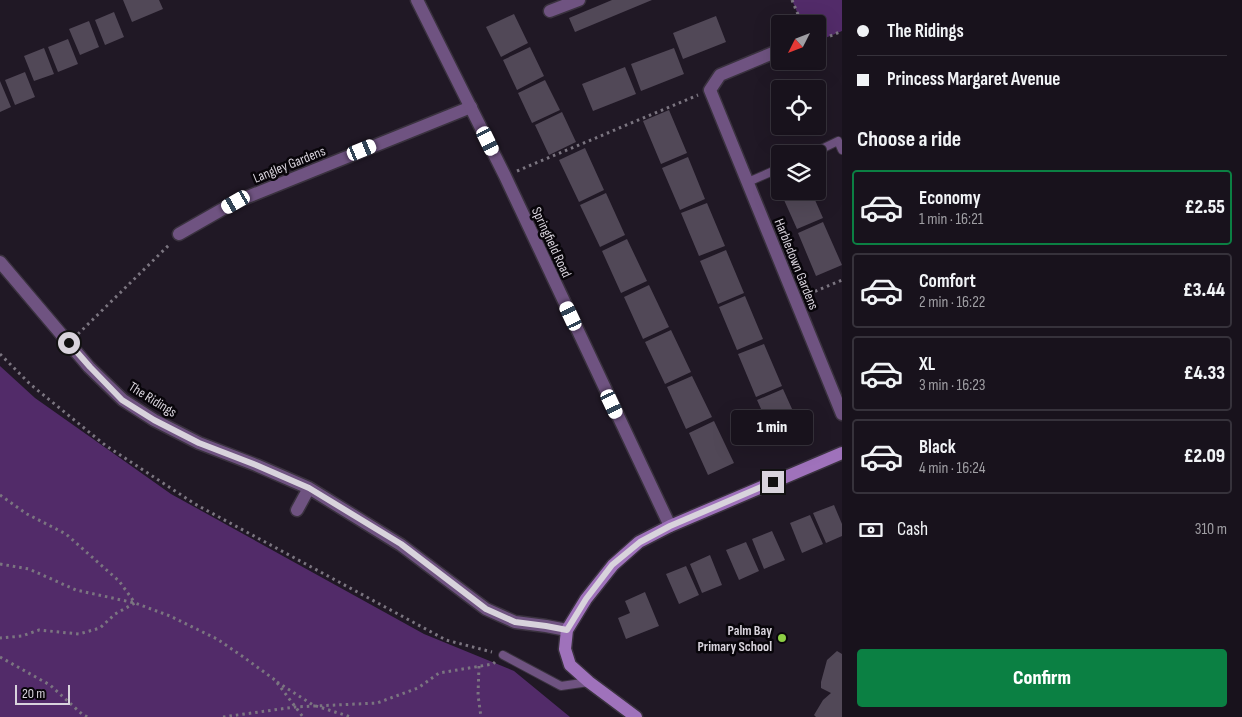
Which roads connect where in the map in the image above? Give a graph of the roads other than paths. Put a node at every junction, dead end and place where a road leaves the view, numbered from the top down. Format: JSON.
{"nodes":[{"id":1,"x":417,"y":0,"type":"edge"},
{"id":2,"x":579,"y":0,"type":"edge"},
{"id":3,"x":550,"y":11,"type":"dead end"},
{"id":4,"x":771,"y":54,"type":"edge"},
{"id":5,"x":471,"y":107,"type":"junction"},
{"id":6,"x":826,"y":147,"type":"edge"},
{"id":7,"x":842,"y":150,"type":"edge"},
{"id":8,"x":771,"y":172,"type":"edge"},
{"id":9,"x":748,"y":182,"type":"junction"},
{"id":10,"x":179,"y":234,"type":"road end"},
{"id":11,"x":0,"y":262,"type":"edge"},
{"id":12,"x":842,"y":414,"type":"edge"},
{"id":13,"x":842,"y":453,"type":"edge"},
{"id":14,"x":309,"y":488,"type":"junction"},
{"id":15,"x":297,"y":510,"type":"dead end"},
{"id":16,"x":670,"y":526,"type":"junction"},
{"id":17,"x":567,"y":630,"type":"junction"},
{"id":18,"x":503,"y":655,"type":"road end"},
{"id":19,"x":588,"y":682,"type":"junction"},
{"id":20,"x":636,"y":717,"type":"edge"}],
"edges":[{"from":1,"to":5,"type":"street","name":"Springfield Road"},
{"from":2,"to":3,"type":"street"},
{"from":4,"to":9,"type":"street","name":"Harbledown Gardens"},
{"from":5,"to":10,"type":"street","name":"Langley Gardens"},
{"from":5,"to":16,"type":"street","name":"Springfield Road"},
{"from":6,"to":7,"type":"lane"},
{"from":8,"to":9,"type":"lane"},
{"from":9,"to":12,"type":"street","name":"Harbledown Gardens"},
{"from":11,"to":14,"type":"street","name":"The Ridings"},
{"from":13,"to":16,"type":"main road"},
{"from":14,"to":15,"type":"street"},
{"from":14,"to":17,"type":"street","name":"The Ridings"},
{"from":16,"to":17,"type":"main road"},
{"from":17,"to":19,"type":"main road"},
{"from":18,"to":19,"type":"lane"},
{"from":19,"to":20,"type":"main road"}]}
